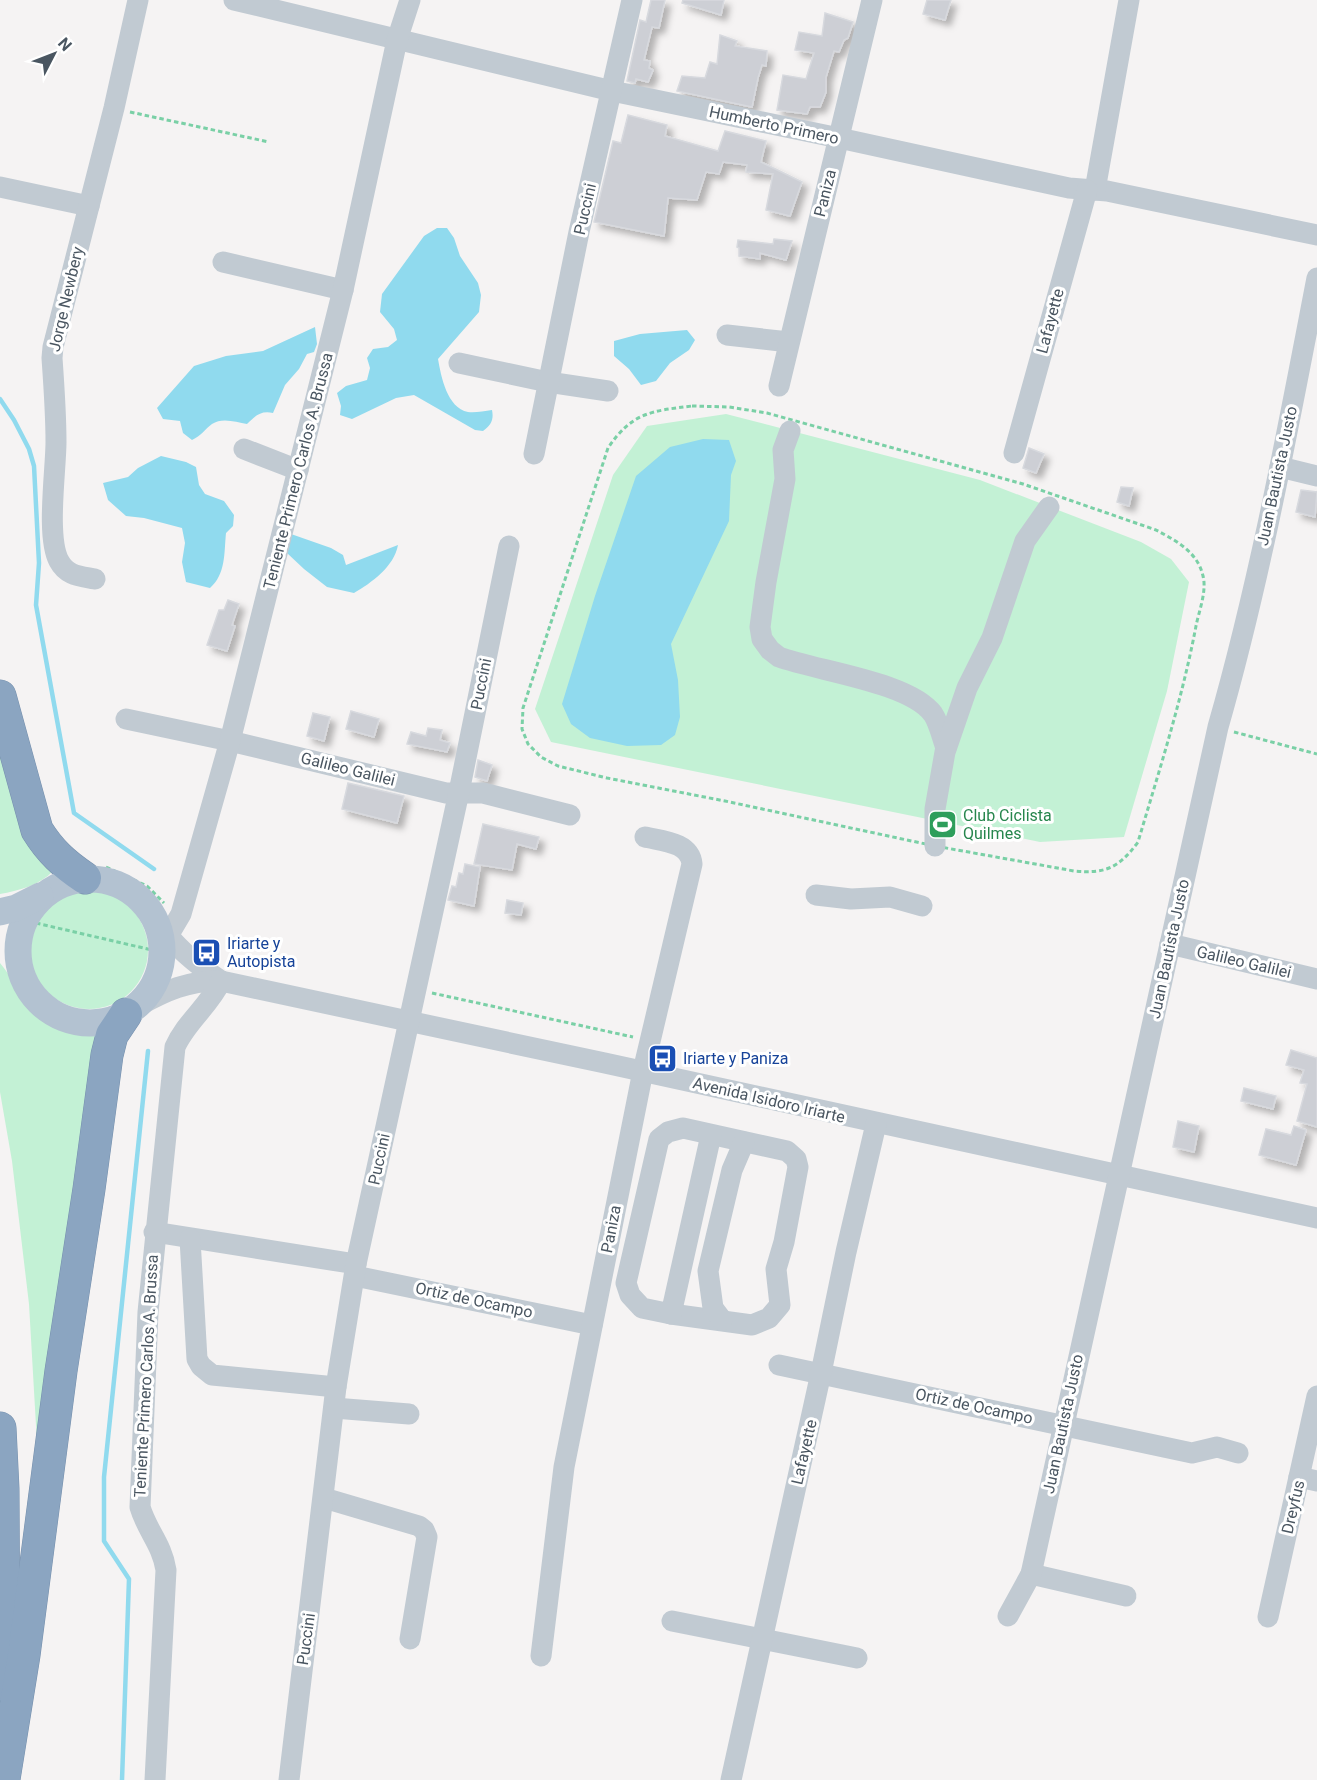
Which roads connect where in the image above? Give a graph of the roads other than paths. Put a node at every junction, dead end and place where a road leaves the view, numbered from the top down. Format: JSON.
{"nodes":[{"id":1,"x":138,"y":0,"type":"edge"},
{"id":2,"x":234,"y":0,"type":"edge"},
{"id":3,"x":410,"y":0,"type":"edge"},
{"id":4,"x":632,"y":0,"type":"edge"},
{"id":5,"x":872,"y":0,"type":"edge"},
{"id":6,"x":1129,"y":0,"type":"edge"},
{"id":7,"x":397,"y":40,"type":"junction"},
{"id":8,"x":612,"y":91,"type":"junction"},
{"id":9,"x":839,"y":138,"type":"junction"},
{"id":10,"x":0,"y":187,"type":"edge"},
{"id":11,"x":1091,"y":190,"type":"junction"},
{"id":12,"x":89,"y":206,"type":"junction"},
{"id":13,"x":1317,"y":235,"type":"edge"},
{"id":14,"x":223,"y":262,"type":"dead end"},
{"id":15,"x":1317,"y":278,"type":"edge"},
{"id":16,"x":342,"y":290,"type":"junction"},
{"id":17,"x":727,"y":335,"type":"dead end"},
{"id":18,"x":789,"y":342,"type":"junction"},
{"id":19,"x":459,"y":363,"type":"dead end"},
{"id":20,"x":548,"y":382,"type":"junction"},
{"id":21,"x":779,"y":386,"type":"dead end"},
{"id":22,"x":608,"y":391,"type":"dead end"},
{"id":23,"x":790,"y":431,"type":"dead end"},
{"id":24,"x":244,"y":449,"type":"dead end"},
{"id":25,"x":1014,"y":453,"type":"dead end"},
{"id":26,"x":534,"y":454,"type":"dead end"},
{"id":27,"x":1280,"y":467,"type":"junction"},
{"id":28,"x":298,"y":470,"type":"junction"},
{"id":29,"x":1317,"y":476,"type":"edge"},
{"id":30,"x":1049,"y":507,"type":"dead end"},
{"id":31,"x":509,"y":546,"type":"dead end"},
{"id":32,"x":94,"y":579,"type":"dead end"},
{"id":33,"x":0,"y":696,"type":"edge"},
{"id":34,"x":126,"y":719,"type":"dead end"},
{"id":35,"x":230,"y":741,"type":"junction"},
{"id":36,"x":946,"y":748,"type":"junction"},
{"id":37,"x":459,"y":792,"type":"junction"},
{"id":38,"x":570,"y":815,"type":"dead end"},
{"id":39,"x":645,"y":837,"type":"dead end"},
{"id":40,"x":935,"y":846,"type":"road end"},
{"id":41,"x":95,"y":872,"type":"junction"},
{"id":42,"x":46,"y":892,"type":"junction"},
{"id":43,"x":816,"y":895,"type":"dead end"},
{"id":44,"x":922,"y":906,"type":"dead end"},
{"id":45,"x":0,"y":912,"type":"edge"},
{"id":46,"x":163,"y":932,"type":"junction"},
{"id":47,"x":1170,"y":944,"type":"junction"},
{"id":48,"x":0,"y":950,"type":"edge"},
{"id":49,"x":21,"y":976,"type":"junction"},
{"id":50,"x":1317,"y":979,"type":"edge"},
{"id":51,"x":221,"y":981,"type":"junction"},
{"id":52,"x":132,"y":1010,"type":"junction"},
{"id":53,"x":410,"y":1020,"type":"junction"},
{"id":54,"x":643,"y":1071,"type":"junction"},
{"id":55,"x":876,"y":1124,"type":"junction"},
{"id":56,"x":711,"y":1135,"type":"junction"},
{"id":57,"x":744,"y":1142,"type":"junction"},
{"id":58,"x":1119,"y":1176,"type":"junction"},
{"id":59,"x":1317,"y":1218,"type":"edge"},
{"id":60,"x":154,"y":1232,"type":"junction"},
{"id":61,"x":190,"y":1239,"type":"junction"},
{"id":62,"x":356,"y":1270,"type":"junction"},
{"id":63,"x":671,"y":1314,"type":"junction"},
{"id":64,"x":722,"y":1320,"type":"junction"},
{"id":65,"x":592,"y":1325,"type":"junction"},
{"id":66,"x":779,"y":1365,"type":"dead end"},
{"id":67,"x":821,"y":1373,"type":"junction"},
{"id":68,"x":336,"y":1387,"type":"junction"},
{"id":69,"x":1317,"y":1396,"type":"edge"},
{"id":70,"x":334,"y":1408,"type":"junction"},
{"id":71,"x":409,"y":1414,"type":"dead end"},
{"id":72,"x":1063,"y":1425,"type":"junction"},
{"id":73,"x":0,"y":1428,"type":"edge"},
{"id":74,"x":1239,"y":1453,"type":"dead end"},
{"id":75,"x":1308,"y":1479,"type":"edge"},
{"id":76,"x":324,"y":1498,"type":"junction"},
{"id":77,"x":1031,"y":1574,"type":"junction"},
{"id":78,"x":1126,"y":1596,"type":"dead end"},
{"id":79,"x":1008,"y":1616,"type":"dead end"},
{"id":80,"x":1268,"y":1617,"type":"dead end"},
{"id":81,"x":672,"y":1621,"type":"dead end"},
{"id":82,"x":410,"y":1639,"type":"dead end"},
{"id":83,"x":762,"y":1639,"type":"junction"},
{"id":84,"x":541,"y":1656,"type":"dead end"},
{"id":85,"x":857,"y":1658,"type":"dead end"},
{"id":86,"x":4,"y":1779,"type":"edge"},
{"id":87,"x":155,"y":1780,"type":"edge"},
{"id":88,"x":289,"y":1780,"type":"edge"},
{"id":89,"x":731,"y":1780,"type":"edge"}],
"edges":[{"from":1,"to":12,"type":"street","name":"Jorge Newbery"},
{"from":2,"to":7,"type":"street","name":"Humberto Primero"},
{"from":3,"to":7,"type":"street","name":"Teniente Primero Carlos A. Brussa"},
{"from":4,"to":8,"type":"street","name":"Puccini"},
{"from":5,"to":9,"type":"street","name":"Paniza"},
{"from":6,"to":11,"type":"street","name":"Lafayette"},
{"from":7,"to":8,"type":"street","name":"Humberto Primero"},
{"from":7,"to":16,"type":"street","name":"Teniente Primero Carlos A. Brussa"},
{"from":8,"to":9,"type":"street","name":"Humberto Primero"},
{"from":8,"to":20,"type":"street","name":"Puccini"},
{"from":9,"to":11,"type":"street","name":"Humberto Primero"},
{"from":9,"to":18,"type":"street","name":"Paniza"},
{"from":10,"to":12,"type":"street"},
{"from":11,"to":13,"type":"street","name":"Humberto Primero"},
{"from":11,"to":25,"type":"street","name":"Lafayette"},
{"from":12,"to":32,"type":"street","name":"Jorge Newbery"},
{"from":14,"to":16,"type":"street"},
{"from":15,"to":27,"type":"street","name":"Juan Bautista Justo"},
{"from":16,"to":28,"type":"street","name":"Teniente Primero Carlos A. Brussa"},
{"from":17,"to":18,"type":"street"},
{"from":18,"to":21,"type":"street","name":"Paniza"},
{"from":19,"to":20,"type":"street"},
{"from":20,"to":22,"type":"street"},
{"from":20,"to":26,"type":"street","name":"Puccini"},
{"from":23,"to":36,"type":"street"},
{"from":24,"to":28,"type":"street"},
{"from":27,"to":29,"type":"street"},
{"from":27,"to":47,"type":"street","name":"Juan Bautista Justo"},
{"from":28,"to":35,"type":"street","name":"Teniente Primero Carlos A. Brussa"},
{"from":30,"to":36,"type":"street"},
{"from":31,"to":37,"type":"street","name":"Puccini"},
{"from":33,"to":41,"type":"highway"},
{"from":34,"to":35,"type":"street","name":"Galileo Galilei"},
{"from":35,"to":37,"type":"street","name":"Galileo Galilei"},
{"from":35,"to":46,"type":"street","name":"Teniente Primero Carlos A. Brussa"},
{"from":36,"to":40,"type":"street"},
{"from":37,"to":38,"type":"street","name":"Galileo Galilei"},
{"from":37,"to":53,"type":"street","name":"Puccini"},
{"from":39,"to":54,"type":"street","name":"Paniza"},
{"from":41,"to":42,"type":"main road"},
{"from":41,"to":46,"type":"main road"},
{"from":42,"to":45,"type":"main road"},
{"from":42,"to":49,"type":"main road"},
{"from":43,"to":44,"type":"street"},
{"from":46,"to":51,"type":"street","name":"Avenida Isidoro Iriarte"},
{"from":46,"to":52,"type":"main road"},
{"from":47,"to":50,"type":"street","name":"Galileo Galilei"},
{"from":47,"to":58,"type":"street","name":"Juan Bautista Justo"},
{"from":48,"to":49,"type":"main road"},
{"from":49,"to":52,"type":"main road"},
{"from":51,"to":52,"type":"street","name":"Avenida Isidoro Iriarte"},
{"from":51,"to":53,"type":"street","name":"Avenida Isidoro Iriarte"},
{"from":51,"to":60,"type":"street","name":"Teniente Primero Carlos A. Brussa"},
{"from":52,"to":86,"type":"highway"},
{"from":53,"to":54,"type":"street","name":"Avenida Isidoro Iriarte"},
{"from":53,"to":62,"type":"street","name":"Puccini"},
{"from":54,"to":55,"type":"street","name":"Avenida Isidoro Iriarte"},
{"from":54,"to":65,"type":"street","name":"Paniza"},
{"from":55,"to":58,"type":"street","name":"Avenida Isidoro Iriarte"},
{"from":55,"to":67,"type":"street","name":"Lafayette"},
{"from":56,"to":57,"type":"street"},
{"from":56,"to":63,"type":"street"},
{"from":56,"to":63,"type":"street"},
{"from":57,"to":64,"type":"street"},
{"from":57,"to":64,"type":"street"},
{"from":58,"to":59,"type":"street","name":"Avenida Isidoro Iriarte"},
{"from":58,"to":72,"type":"street","name":"Juan Bautista Justo"},
{"from":60,"to":61,"type":"street","name":"Ortiz de Ocampo"},
{"from":60,"to":87,"type":"street","name":"Teniente Primero Carlos A. Brussa"},
{"from":61,"to":62,"type":"street","name":"Ortiz de Ocampo"},
{"from":61,"to":68,"type":"street"},
{"from":62,"to":65,"type":"street","name":"Ortiz de Ocampo"},
{"from":62,"to":68,"type":"street","name":"Puccini"},
{"from":63,"to":64,"type":"street"},
{"from":65,"to":84,"type":"street","name":"Paniza"},
{"from":66,"to":67,"type":"street","name":"Ortiz de Ocampo"},
{"from":67,"to":72,"type":"street","name":"Ortiz de Ocampo"},
{"from":67,"to":83,"type":"street","name":"Lafayette"},
{"from":68,"to":70,"type":"street","name":"Puccini"},
{"from":69,"to":75,"type":"street","name":"Dreyfus"},
{"from":70,"to":71,"type":"street"},
{"from":70,"to":76,"type":"street","name":"Puccini"},
{"from":72,"to":74,"type":"street","name":"Ortiz de Ocampo"},
{"from":72,"to":77,"type":"street","name":"Juan Bautista Justo"},
{"from":73,"to":86,"type":"highway"},
{"from":75,"to":80,"type":"street","name":"Dreyfus"},
{"from":76,"to":82,"type":"street"},
{"from":76,"to":88,"type":"street","name":"Puccini"},
{"from":77,"to":78,"type":"street"},
{"from":77,"to":79,"type":"street","name":"Juan Bautista Justo"},
{"from":81,"to":83,"type":"street"},
{"from":83,"to":85,"type":"street"},
{"from":83,"to":89,"type":"street","name":"Lafayette"}]}
